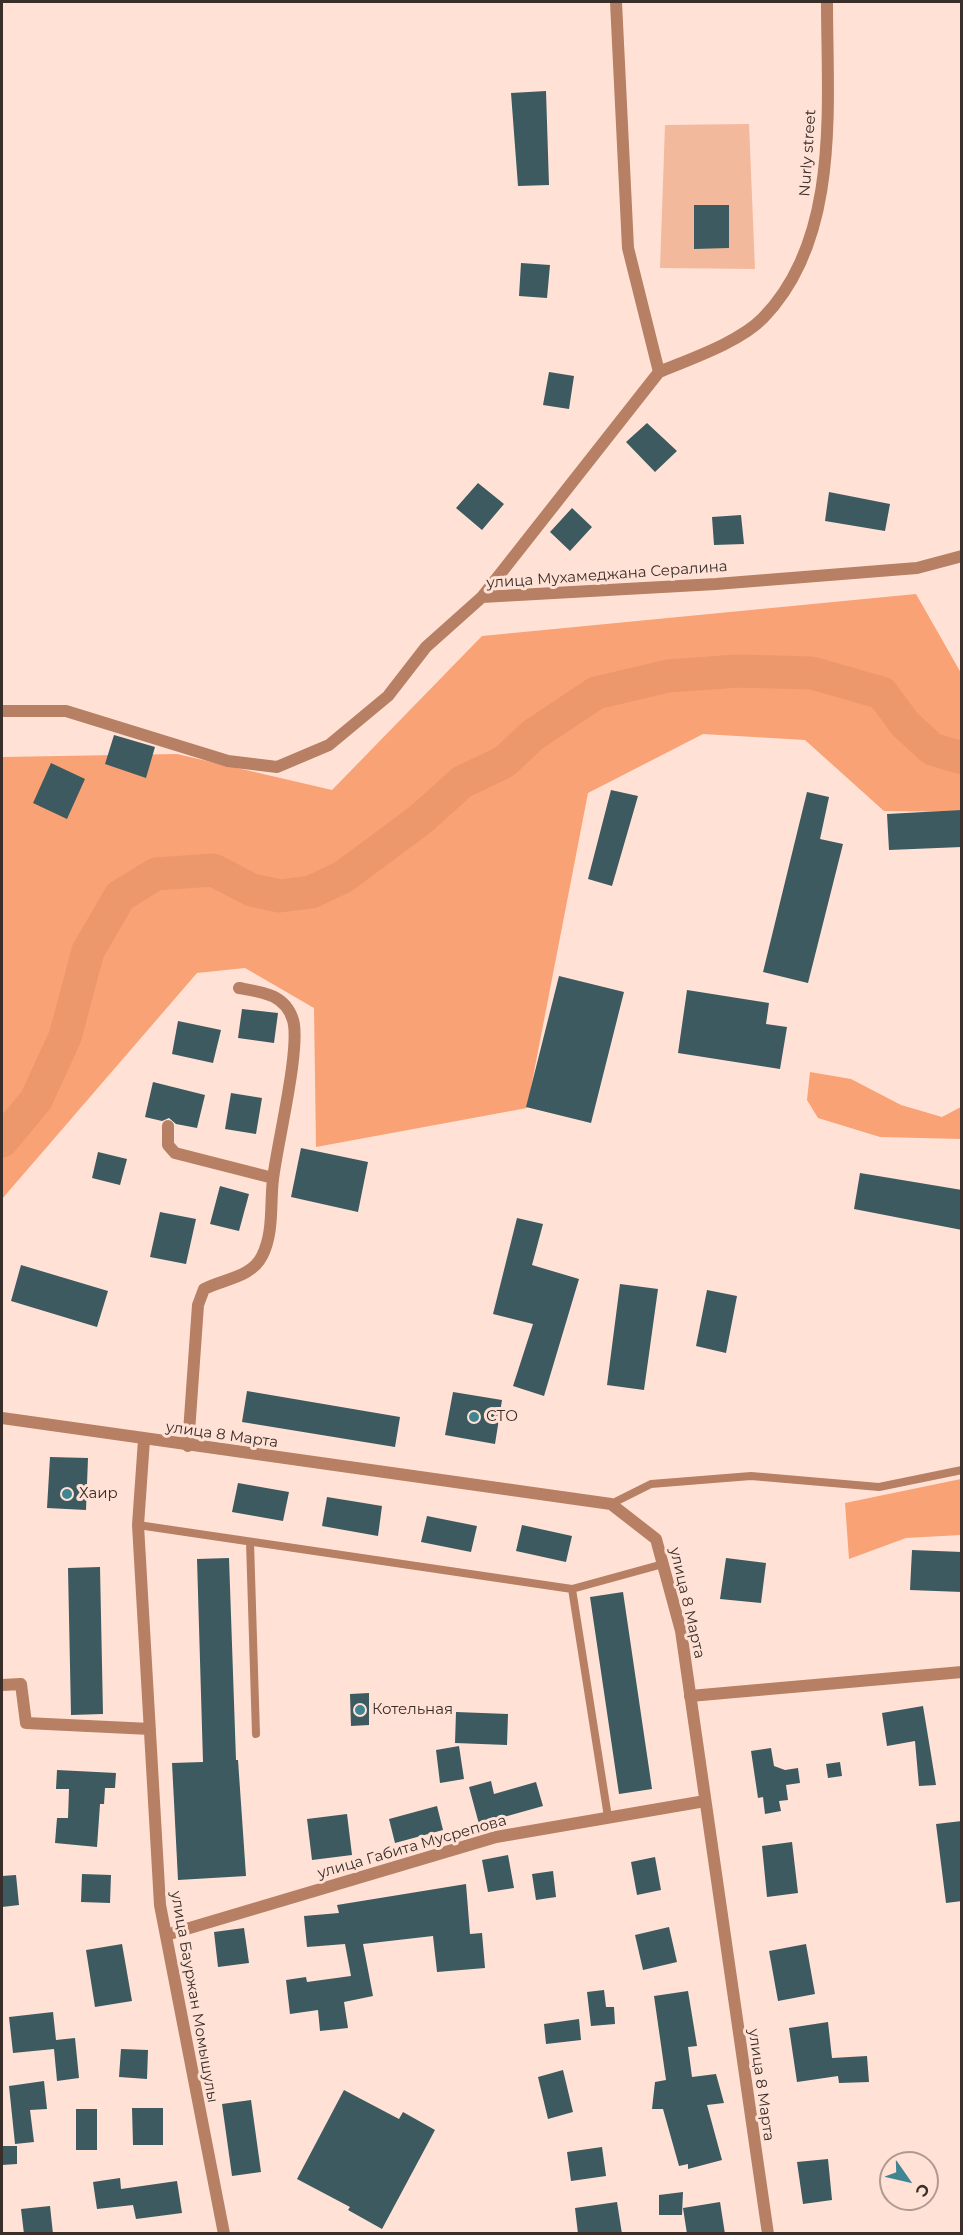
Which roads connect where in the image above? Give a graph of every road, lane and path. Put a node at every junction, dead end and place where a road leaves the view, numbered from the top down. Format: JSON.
{"nodes":[{"id":1,"x":616,"y":2,"type":"edge"},
{"id":2,"x":827,"y":2,"type":"edge"},
{"id":3,"x":659,"y":372,"type":"junction"},
{"id":4,"x":962,"y":556,"type":"edge"},
{"id":5,"x":482,"y":597,"type":"junction"},
{"id":6,"x":2,"y":711,"type":"edge"},
{"id":7,"x":239,"y":987,"type":"dead end"},
{"id":8,"x":168,"y":1126,"type":"dead end"},
{"id":9,"x":273,"y":1178,"type":"junction"},
{"id":10,"x":2,"y":1418,"type":"edge"},
{"id":11,"x":144,"y":1440,"type":"junction"},
{"id":12,"x":188,"y":1446,"type":"junction"},
{"id":13,"x":962,"y":1470,"type":"edge"},
{"id":14,"x":611,"y":1504,"type":"junction"},
{"id":15,"x":138,"y":1525,"type":"junction"},
{"id":16,"x":250,"y":1542,"type":"junction"},
{"id":17,"x":663,"y":1564,"type":"junction"},
{"id":18,"x":572,"y":1589,"type":"junction"},
{"id":19,"x":962,"y":1672,"type":"edge"},
{"id":20,"x":2,"y":1685,"type":"edge"},
{"id":21,"x":690,"y":1696,"type":"junction"},
{"id":22,"x":150,"y":1729,"type":"junction"},
{"id":23,"x":256,"y":1734,"type":"dead end"},
{"id":24,"x":705,"y":1801,"type":"junction"},
{"id":25,"x":608,"y":1817,"type":"junction"},
{"id":26,"x":166,"y":1935,"type":"junction"},
{"id":27,"x":224,"y":2234,"type":"edge"},
{"id":28,"x":768,"y":2234,"type":"edge"}],
"edges":[{"from":1,"to":3,"type":"street"},
{"from":2,"to":3,"type":"street","name":"Nurly street"},
{"from":3,"to":5,"type":"street","name":"Nurly street"},
{"from":4,"to":5,"type":"street","name":"улица Мухамеджана Сералина"},
{"from":5,"to":6,"type":"street","name":"улица Мухамеджана Сералина"},
{"from":7,"to":9,"type":"street"},
{"from":8,"to":9,"type":"street"},
{"from":9,"to":12,"type":"street"},
{"from":10,"to":11,"type":"street","name":"улица 8 Марта"},
{"from":11,"to":12,"type":"street","name":"улица 8 Марта"},
{"from":11,"to":15,"type":"street","name":"улица Бауржан Момышулы"},
{"from":12,"to":14,"type":"street","name":"улица 8 Марта"},
{"from":13,"to":14,"type":"lane"},
{"from":14,"to":17,"type":"street","name":"улица 8 Марта"},
{"from":15,"to":16,"type":"lane"},
{"from":15,"to":22,"type":"street","name":"улица Бауржан Момышулы"},
{"from":16,"to":18,"type":"lane"},
{"from":16,"to":23,"type":"lane"},
{"from":17,"to":18,"type":"lane"},
{"from":17,"to":21,"type":"street","name":"улица 8 Марта"},
{"from":18,"to":25,"type":"lane"},
{"from":19,"to":21,"type":"street"},
{"from":20,"to":22,"type":"street"},
{"from":21,"to":24,"type":"street","name":"улица 8 Марта"},
{"from":22,"to":26,"type":"street","name":"улица Бауржан Момышулы"},
{"from":24,"to":25,"type":"street","name":"улица Габита Мусрепова"},
{"from":24,"to":28,"type":"street","name":"улица 8 Марта"},
{"from":25,"to":26,"type":"street","name":"улица Габита Мусрепова"},
{"from":26,"to":27,"type":"street","name":"улица Бауржан Момышулы"}]}
